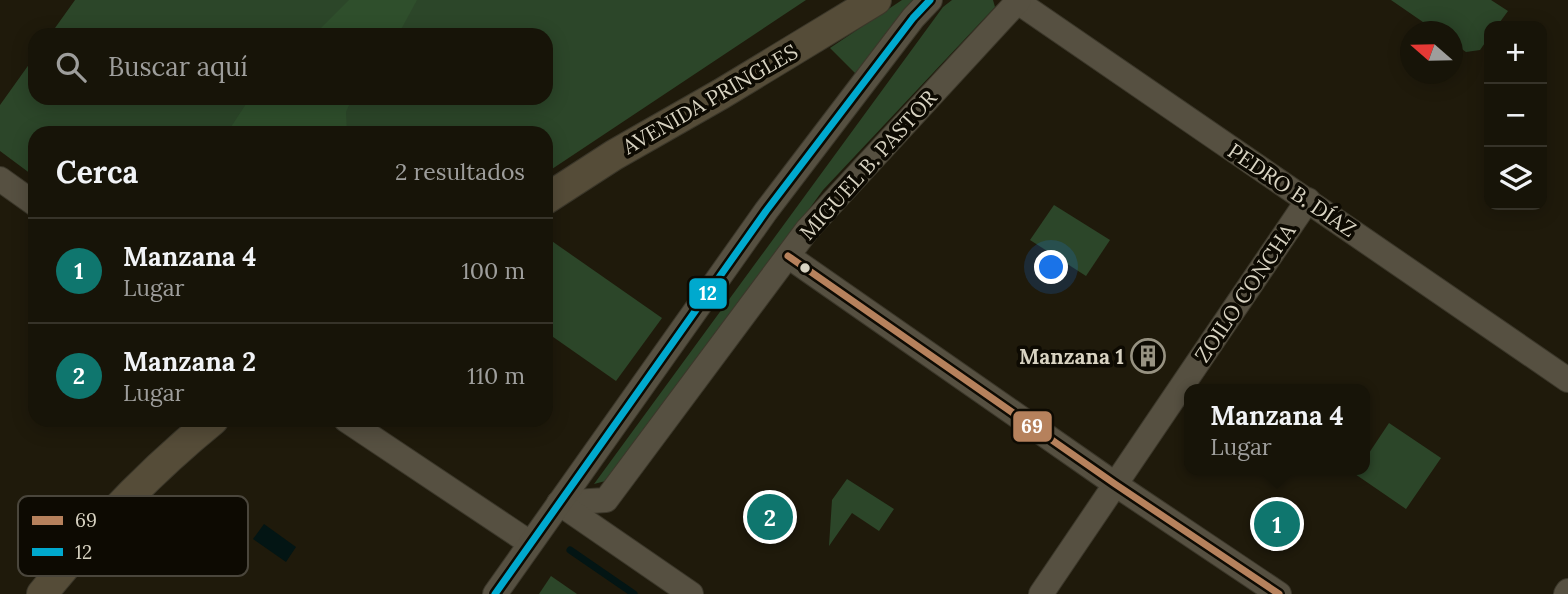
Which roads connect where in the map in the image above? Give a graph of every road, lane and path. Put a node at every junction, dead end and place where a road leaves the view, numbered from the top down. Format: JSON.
{"nodes":[{"id":1,"x":876,"y":0,"type":"edge"},
{"id":2,"x":930,"y":0,"type":"edge"},
{"id":3,"x":1017,"y":1,"type":"edge"},
{"id":4,"x":0,"y":179,"type":"edge"},
{"id":5,"x":553,"y":194,"type":"edge"},
{"id":6,"x":28,"y":199,"type":"edge"},
{"id":7,"x":1308,"y":200,"type":"junction"},
{"id":8,"x":788,"y":256,"type":"junction"},
{"id":9,"x":1568,"y":380,"type":"edge"},
{"id":10,"x":205,"y":427,"type":"edge"},
{"id":11,"x":356,"y":427,"type":"edge"},
{"id":12,"x":1115,"y":484,"type":"junction"},
{"id":13,"x":129,"y":496,"type":"edge"},
{"id":14,"x":559,"y":503,"type":"junction"},
{"id":15,"x":530,"y":544,"type":"junction"},
{"id":16,"x":58,"y":576,"type":"edge"},
{"id":17,"x":42,"y":594,"type":"edge"},
{"id":18,"x":495,"y":594,"type":"edge"},
{"id":19,"x":691,"y":594,"type":"edge"},
{"id":20,"x":1041,"y":594,"type":"edge"},
{"id":21,"x":1279,"y":594,"type":"edge"}],
"edges":[{"from":1,"to":5,"type":"main road","name":"AVENIDA PRINGLES"},
{"from":2,"to":14,"type":"street"},
{"from":3,"to":7,"type":"street","name":"PEDRO B. DÍAZ"},
{"from":3,"to":8,"type":"street","name":"MIGUEL B. PASTOR"},
{"from":4,"to":6,"type":"street"},
{"from":7,"to":9,"type":"street","name":"PEDRO B. DÍAZ"},
{"from":7,"to":12,"type":"street","name":"ZOILO CONCHA"},
{"from":8,"to":12,"type":"street"},
{"from":8,"to":14,"type":"street","name":"MIGUEL B. PASTOR"},
{"from":10,"to":13,"type":"main road"},
{"from":11,"to":15,"type":"street"},
{"from":12,"to":20,"type":"street","name":"ZOILO CONCHA"},
{"from":12,"to":21,"type":"street"},
{"from":14,"to":15,"type":"street"},
{"from":14,"to":19,"type":"street"},
{"from":15,"to":18,"type":"street"},
{"from":16,"to":17,"type":"main road"}]}
